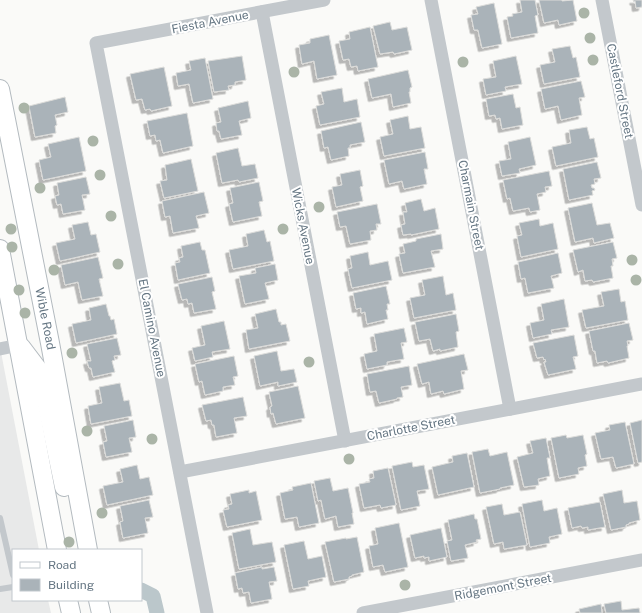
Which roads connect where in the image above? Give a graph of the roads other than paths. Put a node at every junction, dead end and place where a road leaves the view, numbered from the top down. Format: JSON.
{"nodes":[{"id":1,"x":324,"y":0,"type":"edge"},
{"id":2,"x":431,"y":0,"type":"edge"},
{"id":3,"x":602,"y":0,"type":"edge"},
{"id":4,"x":262,"y":12,"type":"junction"},
{"id":5,"x":96,"y":43,"type":"joint"},
{"id":6,"x":0,"y":89,"type":"edge"},
{"id":7,"x":642,"y":205,"type":"edge"},
{"id":8,"x":0,"y":249,"type":"edge"},
{"id":9,"x":19,"y":345,"type":"junction"},
{"id":10,"x":0,"y":349,"type":"edge"},
{"id":11,"x":642,"y":384,"type":"edge"},
{"id":12,"x":510,"y":409,"type":"junction"},
{"id":13,"x":345,"y":441,"type":"junction"},
{"id":14,"x":180,"y":472,"type":"junction"},
{"id":15,"x":80,"y":504,"type":"junction"},
{"id":16,"x":0,"y":518,"type":"edge"},
{"id":17,"x":57,"y":549,"type":"edge"},
{"id":18,"x":88,"y":549,"type":"edge"},
{"id":19,"x":642,"y":560,"type":"edge"},
{"id":20,"x":12,"y":571,"type":"edge"},
{"id":21,"x":12,"y":587,"type":"edge"},
{"id":22,"x":0,"y":589,"type":"edge"},
{"id":23,"x":68,"y":601,"type":"edge"},
{"id":24,"x":98,"y":601,"type":"edge"},
{"id":25,"x":378,"y":612,"type":"edge"},
{"id":26,"x":71,"y":613,"type":"edge"},
{"id":27,"x":101,"y":613,"type":"edge"},
{"id":28,"x":207,"y":613,"type":"edge"},
{"id":29,"x":363,"y":613,"type":"edge"}],
"edges":[{"from":1,"to":4,"type":"street","name":"Fiesta Avenue"},
{"from":2,"to":12,"type":"street","name":"Charmain Street"},
{"from":3,"to":7,"type":"street","name":"Castleford Street"},
{"from":4,"to":5,"type":"street","name":"Fiesta Avenue"},
{"from":4,"to":13,"type":"street","name":"Wicks Avenue"},
{"from":5,"to":14,"type":"street","name":"El Camino Avenue"},
{"from":6,"to":15,"type":"street","name":"Wible Road"},
{"from":8,"to":9,"type":"street"},
{"from":9,"to":10,"type":"street"},
{"from":9,"to":15,"type":"street"},
{"from":9,"to":17,"type":"street"},
{"from":11,"to":12,"type":"street","name":"Charlotte Street"},
{"from":12,"to":13,"type":"street","name":"Charlotte Street"},
{"from":13,"to":14,"type":"street","name":"Charlotte Street"},
{"from":14,"to":28,"type":"street","name":"El Camino Avenue"},
{"from":15,"to":18,"type":"street","name":"Wible Road"},
{"from":16,"to":20,"type":"lane"},
{"from":19,"to":25,"type":"street","name":"Ridgemont Street"},
{"from":21,"to":22,"type":"lane"},
{"from":23,"to":26,"type":"street"},
{"from":24,"to":27,"type":"street"},
{"from":25,"to":29,"type":"street","name":"Ridgemont Street"}]}
